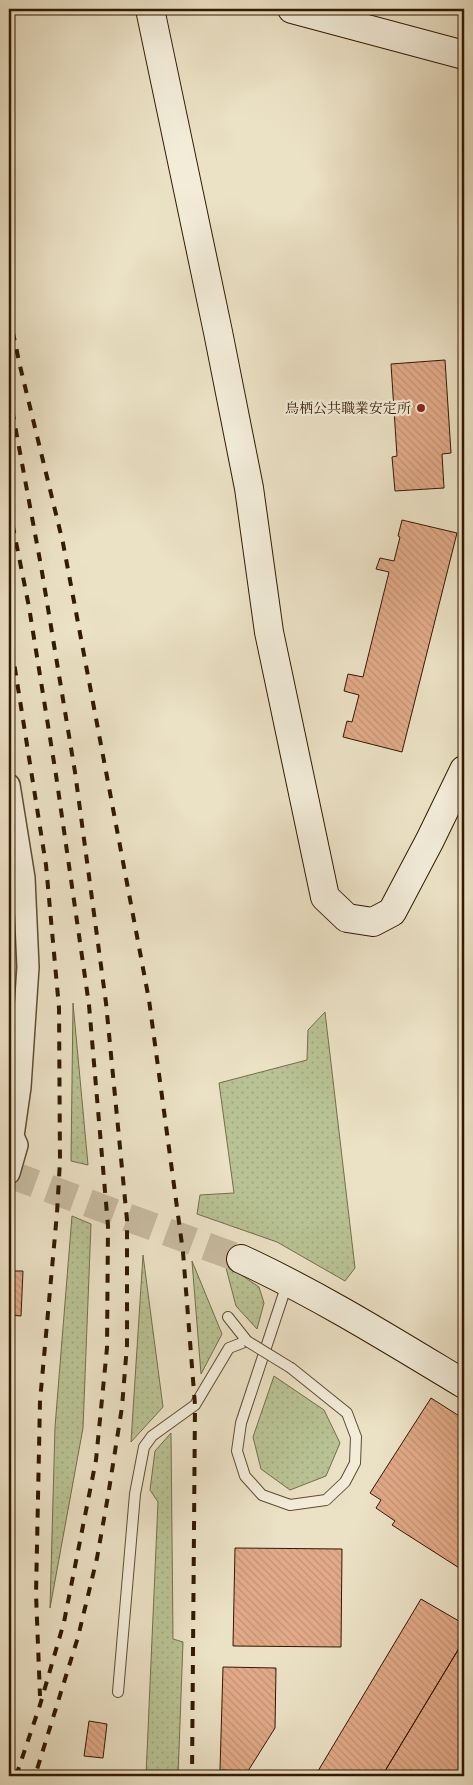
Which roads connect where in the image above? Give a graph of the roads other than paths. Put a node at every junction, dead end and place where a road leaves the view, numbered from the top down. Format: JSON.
{"nodes":[{"id":1,"x":150,"y":9,"type":"edge"},
{"id":2,"x":292,"y":9,"type":"edge"},
{"id":3,"x":464,"y":56,"type":"edge"},
{"id":4,"x":464,"y":770,"type":"edge"},
{"id":5,"x":9,"y":785,"type":"edge"},
{"id":6,"x":13,"y":1138,"type":"edge"},
{"id":7,"x":9,"y":1174,"type":"edge"},
{"id":8,"x":241,"y":1259,"type":"tunnel mouth"},
{"id":9,"x":288,"y":1281,"type":"junction"},
{"id":10,"x":228,"y":1317,"type":"dead end"},
{"id":11,"x":247,"y":1341,"type":"junction"},
{"id":12,"x":464,"y":1384,"type":"edge"},
{"id":13,"x":118,"y":1692,"type":"dead end"}],
"edges":[{"from":1,"to":4,"type":"street"},
{"from":2,"to":3,"type":"street"},
{"from":5,"to":6,"type":"street"},
{"from":6,"to":7,"type":"street"},
{"from":8,"to":9,"type":"street"},
{"from":9,"to":11,"type":"lane","bridge":true},
{"from":9,"to":12,"type":"street"},
{"from":10,"to":11,"type":"lane"},
{"from":11,"to":13,"type":"lane"}]}
